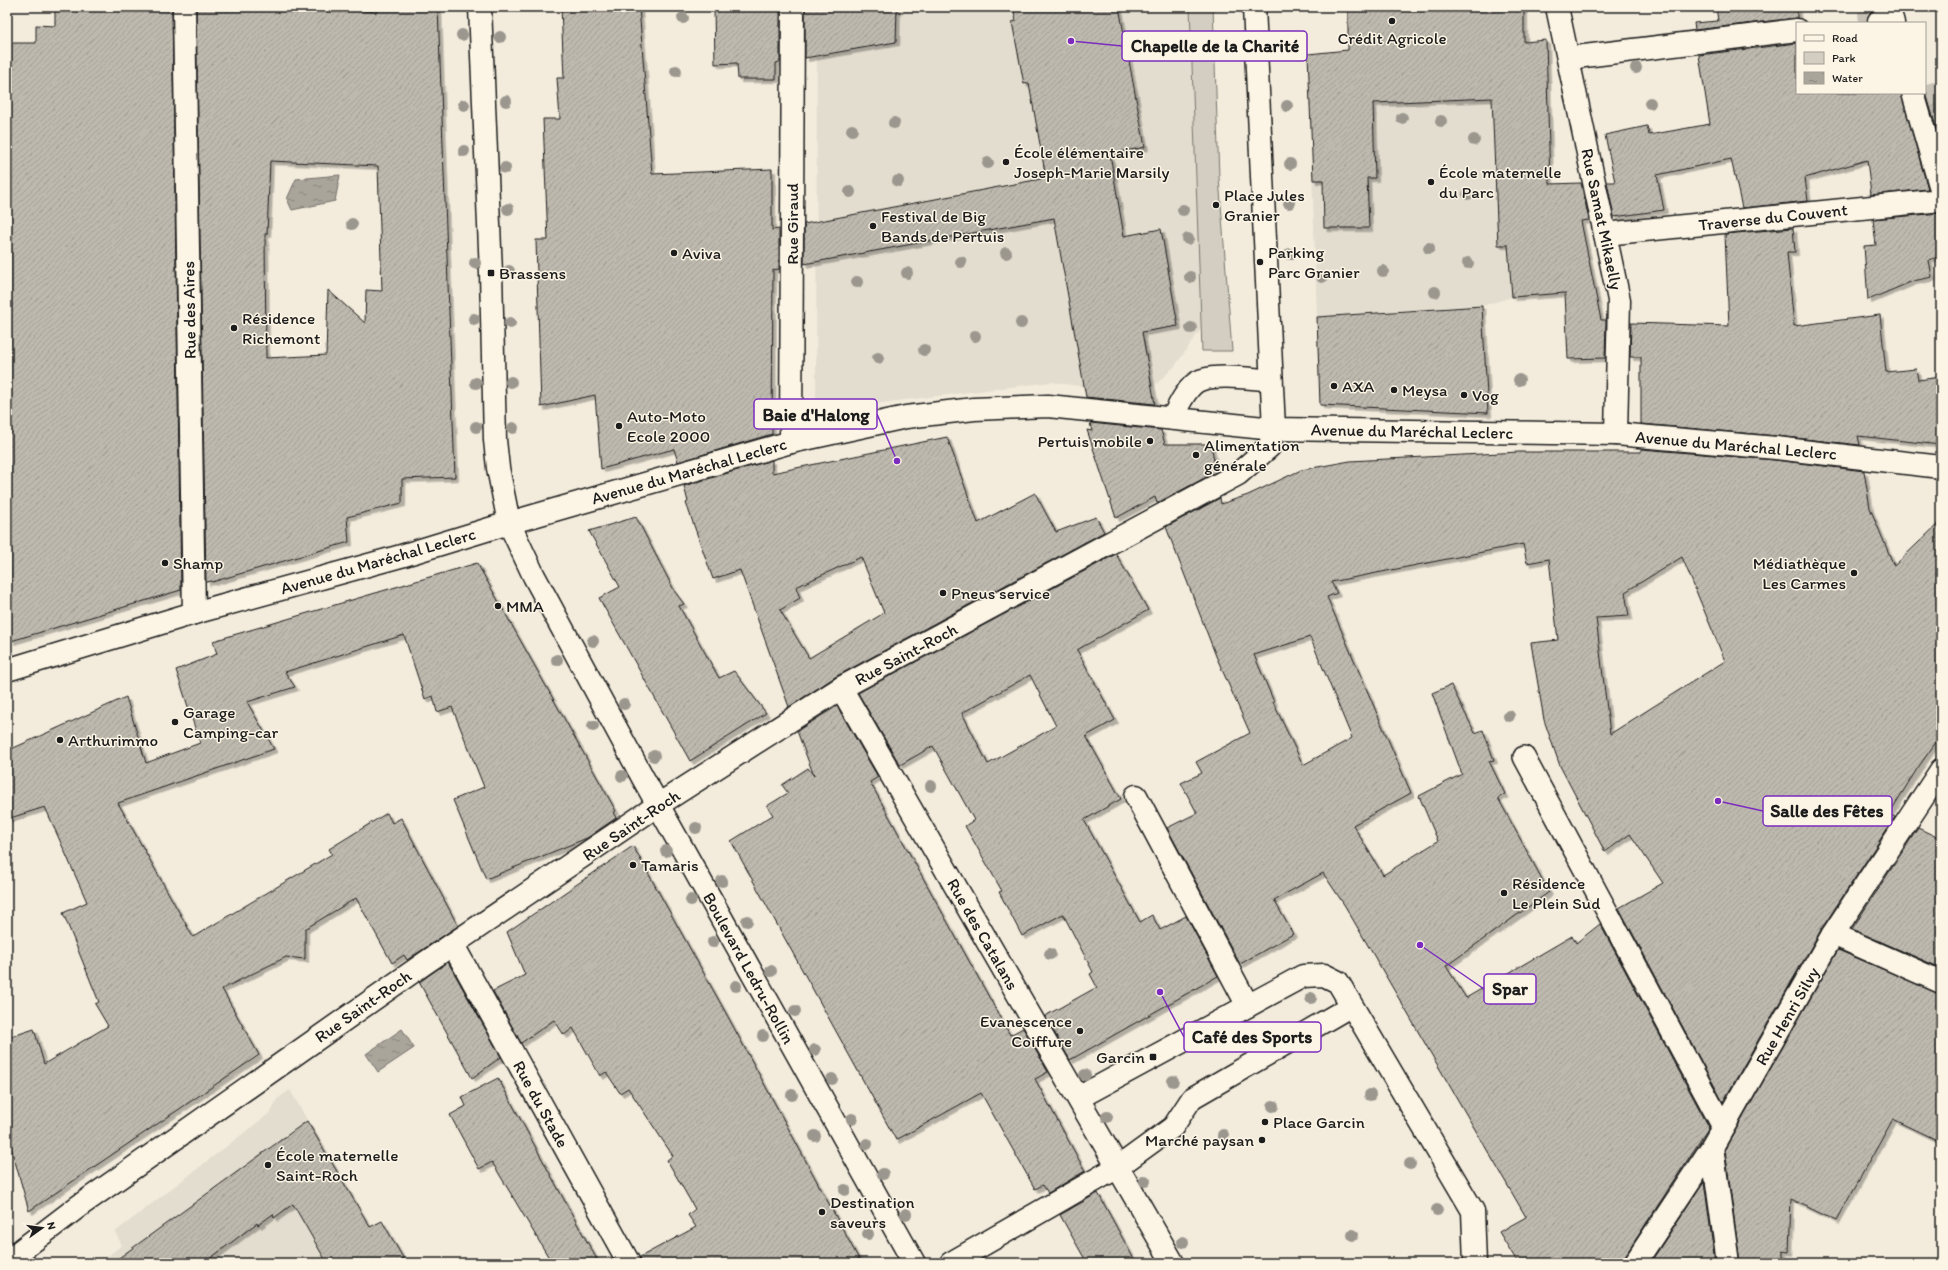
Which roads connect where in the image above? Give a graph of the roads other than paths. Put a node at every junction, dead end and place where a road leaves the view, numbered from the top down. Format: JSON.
{"nodes":[{"id":1,"x":184,"y":7,"type":"edge"},
{"id":2,"x":480,"y":7,"type":"edge"},
{"id":3,"x":793,"y":7,"type":"edge"},
{"id":4,"x":1254,"y":7,"type":"edge"},
{"id":5,"x":1557,"y":7,"type":"edge"},
{"id":6,"x":1796,"y":30,"type":"edge"},
{"id":7,"x":1568,"y":58,"type":"junction"},
{"id":8,"x":1918,"y":96,"type":"edge"},
{"id":9,"x":1941,"y":189,"type":"edge"},
{"id":10,"x":1941,"y":200,"type":"edge"},
{"id":11,"x":1605,"y":234,"type":"junction"},
{"id":12,"x":1272,"y":380,"type":"junction"},
{"id":13,"x":1172,"y":419,"type":"junction"},
{"id":14,"x":1274,"y":429,"type":"junction"},
{"id":15,"x":1616,"y":434,"type":"junction"},
{"id":16,"x":791,"y":442,"type":"junction"},
{"id":17,"x":1941,"y":466,"type":"edge"},
{"id":18,"x":509,"y":523,"type":"junction"},
{"id":19,"x":194,"y":613,"type":"junction"},
{"id":20,"x":7,"y":670,"type":"edge"},
{"id":21,"x":841,"y":688,"type":"junction"},
{"id":22,"x":1524,"y":757,"type":"dead end"},
{"id":23,"x":1941,"y":770,"type":"edge"},
{"id":24,"x":1136,"y":796,"type":"dead end"},
{"id":25,"x":658,"y":805,"type":"junction"},
{"id":26,"x":1833,"y":934,"type":"junction"},
{"id":27,"x":453,"y":944,"type":"junction"},
{"id":28,"x":1941,"y":982,"type":"edge"},
{"id":29,"x":1248,"y":1006,"type":"junction"},
{"id":30,"x":1351,"y":1006,"type":"junction"},
{"id":31,"x":1078,"y":1098,"type":"junction"},
{"id":32,"x":1723,"y":1127,"type":"junction"},
{"id":33,"x":1712,"y":1147,"type":"junction"},
{"id":34,"x":1118,"y":1167,"type":"junction"},
{"id":35,"x":7,"y":1261,"type":"edge"},
{"id":36,"x":629,"y":1263,"type":"edge"},
{"id":37,"x":914,"y":1263,"type":"edge"},
{"id":38,"x":951,"y":1263,"type":"edge"},
{"id":39,"x":1173,"y":1263,"type":"edge"},
{"id":40,"x":1475,"y":1263,"type":"edge"},
{"id":41,"x":1635,"y":1263,"type":"edge"},
{"id":42,"x":1728,"y":1263,"type":"edge"}],
"edges":[{"from":1,"to":19,"type":"street","name":"Rue des Aires"},
{"from":2,"to":18,"type":"street","name":"Boulevard Ledru-Rollin"},
{"from":3,"to":16,"type":"street","name":"Rue Giraud"},
{"from":4,"to":12,"type":"street","name":"Rue Saint-Roch"},
{"from":5,"to":7,"type":"street","name":"Rue Samat Mikaelly"},
{"from":6,"to":7,"type":"street"},
{"from":7,"to":11,"type":"street","name":"Rue Samat Mikaelly"},
{"from":8,"to":9,"type":"street"},
{"from":10,"to":11,"type":"street","name":"Traverse du Couvent"},
{"from":11,"to":15,"type":"street","name":"Rue Samat Mikaelly"},
{"from":12,"to":13,"type":"lane"},
{"from":12,"to":14,"type":"street","name":"Rue Saint-Roch"},
{"from":13,"to":14,"type":"street","name":"Avenue du Maréchal Leclerc"},
{"from":13,"to":16,"type":"street","name":"Avenue du Maréchal Leclerc"},
{"from":14,"to":15,"type":"street","name":"Avenue du Maréchal Leclerc"},
{"from":14,"to":21,"type":"street","name":"Rue Saint-Roch"},
{"from":15,"to":17,"type":"street","name":"Avenue du Maréchal Leclerc"},
{"from":16,"to":18,"type":"street","name":"Avenue du Maréchal Leclerc"},
{"from":18,"to":19,"type":"street","name":"Avenue du Maréchal Leclerc"},
{"from":18,"to":25,"type":"street","name":"Boulevard Ledru-Rollin"},
{"from":19,"to":20,"type":"street","name":"Avenue du Maréchal Leclerc"},
{"from":21,"to":25,"type":"street","name":"Rue Saint-Roch"},
{"from":21,"to":31,"type":"street","name":"Rue des Catalans"},
{"from":22,"to":32,"type":"lane"},
{"from":23,"to":26,"type":"street","name":"Rue Henri Silvy"},
{"from":24,"to":29,"type":"street"},
{"from":25,"to":27,"type":"street","name":"Rue Saint-Roch"},
{"from":25,"to":37,"type":"street","name":"Boulevard Ledru-Rollin"},
{"from":26,"to":28,"type":"street"},
{"from":26,"to":32,"type":"street","name":"Rue Henri Silvy"},
{"from":27,"to":35,"type":"street","name":"Rue Saint-Roch"},
{"from":27,"to":36,"type":"street","name":"Rue du Stade"},
{"from":29,"to":30,"type":"street"},
{"from":29,"to":31,"type":"street"},
{"from":30,"to":34,"type":"lane"},
{"from":30,"to":40,"type":"street"},
{"from":31,"to":34,"type":"street","name":"Rue des Catalans"},
{"from":32,"to":33,"type":"street","name":"Rue Henri Silvy"},
{"from":33,"to":41,"type":"street","name":"Rue Henri Silvy"},
{"from":33,"to":42,"type":"street"},
{"from":34,"to":38,"type":"street"},
{"from":34,"to":39,"type":"street","name":"Rue des Catalans"}]}
